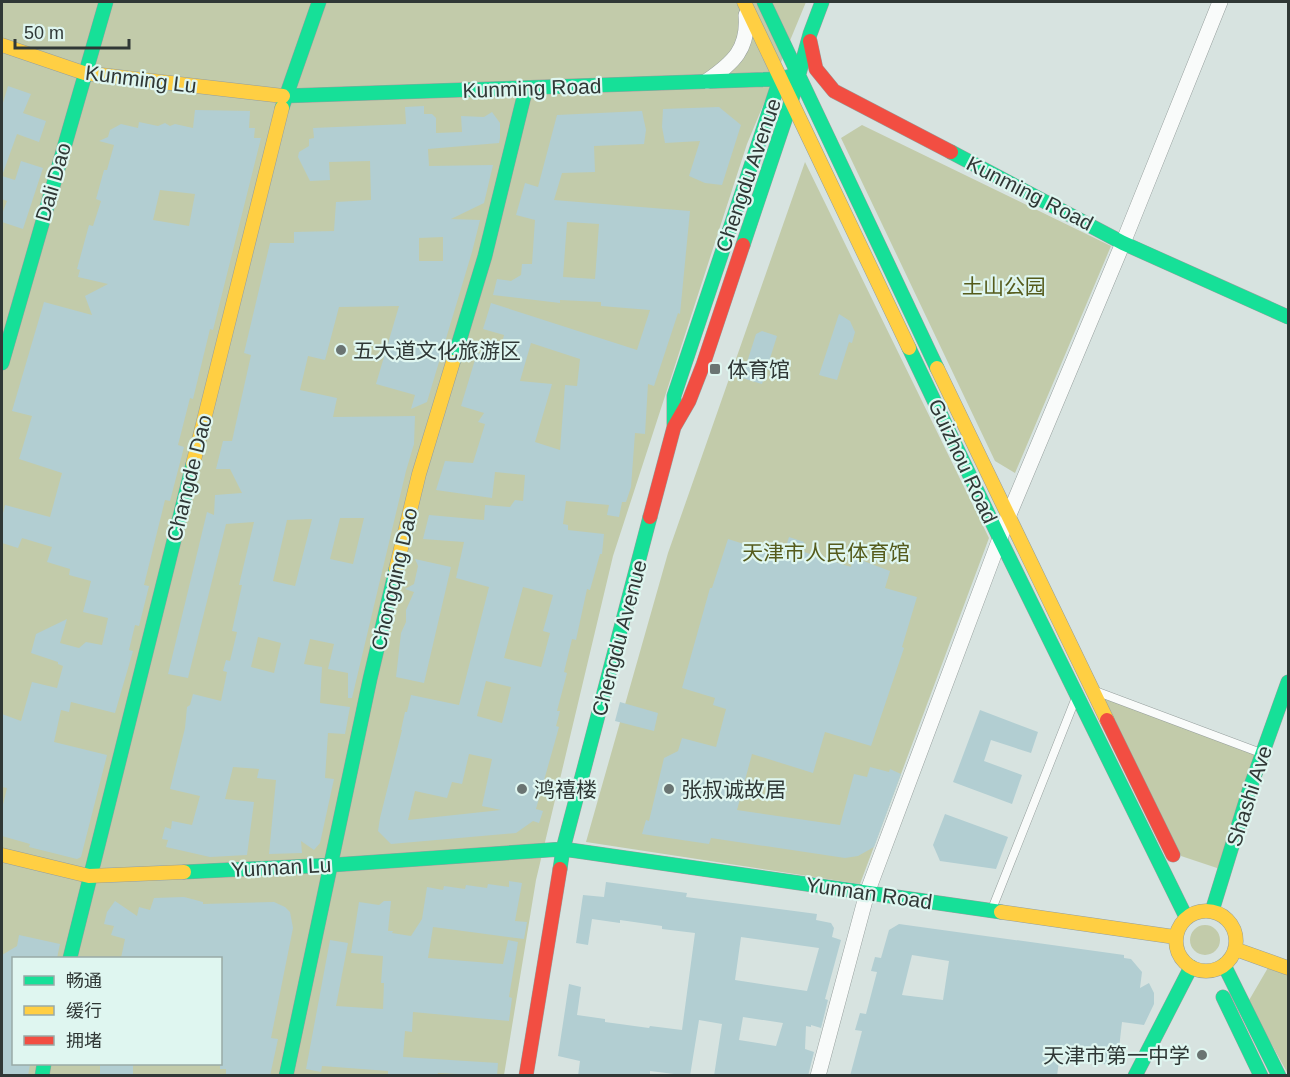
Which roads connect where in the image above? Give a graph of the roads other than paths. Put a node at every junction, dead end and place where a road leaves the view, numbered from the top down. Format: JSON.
{"nodes":[{"id":1,"x":106,"y":2,"type":"edge"},
{"id":2,"x":319,"y":2,"type":"edge"},
{"id":3,"x":764,"y":2,"type":"edge"},
{"id":4,"x":822,"y":2,"type":"edge"},
{"id":5,"x":1220,"y":2,"type":"edge"},
{"id":6,"x":745,"y":4,"type":"edge"},
{"id":7,"x":810,"y":34,"type":"junction"},
{"id":8,"x":2,"y":45,"type":"edge"},
{"id":9,"x":84,"y":73,"type":"junction"},
{"id":10,"x":798,"y":73,"type":"junction"},
{"id":11,"x":780,"y":79,"type":"junction"},
{"id":12,"x":707,"y":81,"type":"junction"},
{"id":13,"x":526,"y":88,"type":"junction"},
{"id":14,"x":285,"y":96,"type":"junction"},
{"id":15,"x":792,"y":99,"type":"junction"},
{"id":16,"x":815,"y":149,"type":"junction"},
{"id":17,"x":770,"y":164,"type":"junction"},
{"id":18,"x":1123,"y":243,"type":"junction"},
{"id":19,"x":1288,"y":317,"type":"edge"},
{"id":20,"x":2,"y":363,"type":"edge"},
{"id":21,"x":674,"y":427,"type":"junction"},
{"id":22,"x":1008,"y":517,"type":"junction"},
{"id":23,"x":1000,"y":539,"type":"junction"},
{"id":24,"x":1288,"y":682,"type":"edge"},
{"id":25,"x":1092,"y":690,"type":"junction"},
{"id":26,"x":1077,"y":695,"type":"junction"},
{"id":27,"x":1263,"y":754,"type":"junction"},
{"id":28,"x":563,"y":849,"type":"junction"},
{"id":29,"x":2,"y":855,"type":"edge"},
{"id":30,"x":332,"y":865,"type":"junction"},
{"id":31,"x":1179,"y":869,"type":"dead end"},
{"id":32,"x":89,"y":876,"type":"junction"},
{"id":33,"x":867,"y":893,"type":"junction"},
{"id":34,"x":1202,"y":907,"type":"junction"},
{"id":35,"x":991,"y":911,"type":"junction"},
{"id":36,"x":1186,"y":917,"type":"junction"},
{"id":37,"x":1175,"y":937,"type":"junction"},
{"id":38,"x":1235,"y":949,"type":"junction"},
{"id":39,"x":70,"y":957,"type":"edge"},
{"id":40,"x":1224,"y":965,"type":"junction"},
{"id":41,"x":1191,"y":968,"type":"junction"},
{"id":42,"x":1288,"y":968,"type":"edge"},
{"id":43,"x":1210,"y":971,"type":"junction"},
{"id":44,"x":286,"y":1076,"type":"edge"},
{"id":45,"x":526,"y":1076,"type":"edge"},
{"id":46,"x":818,"y":1076,"type":"edge"},
{"id":47,"x":1135,"y":1076,"type":"edge"},
{"id":48,"x":1261,"y":1076,"type":"edge"},
{"id":49,"x":1278,"y":1076,"type":"edge"}],
"edges":[{"from":1,"to":9,"type":"street","name":"Dali Dao"},
{"from":2,"to":14,"type":"street","name":"Changde Dao"},
{"from":3,"to":10,"type":"street","name":"Guizhou Road"},
{"from":4,"to":7,"type":"street","name":"Chengdu Avenue"},
{"from":5,"to":18,"type":"street"},
{"from":6,"to":11,"type":"street","name":"Guizhou Road"},
{"from":6,"to":12,"type":"street"},
{"from":7,"to":10,"type":"street","name":"Chengdu Avenue"},
{"from":7,"to":18,"type":"street","name":"Kunming Road"},
{"from":8,"to":9,"type":"street","name":"Kunming Lu"},
{"from":9,"to":14,"type":"street","name":"Kunming Lu"},
{"from":9,"to":20,"type":"street","name":"Dali Dao"},
{"from":10,"to":11,"type":"street","name":"Chengdu Avenue"},
{"from":10,"to":15,"type":"street","name":"Chengdu Avenue"},
{"from":10,"to":22,"type":"street","name":"Guizhou Road"},
{"from":11,"to":12,"type":"street","name":"Kunming Road"},
{"from":11,"to":15,"type":"street","name":"Guizhou Road"},
{"from":11,"to":21,"type":"street","name":"Chengdu Avenue"},
{"from":12,"to":13,"type":"street","name":"Kunming Road"},
{"from":13,"to":14,"type":"street","name":"Kunming Road"},
{"from":13,"to":30,"type":"street","name":"Chongqing Dao"},
{"from":14,"to":32,"type":"street","name":"Changde Dao"},
{"from":15,"to":16,"type":"street","name":"Guizhou Road"},
{"from":15,"to":17,"type":"street","name":"Chengdu Avenue"},
{"from":16,"to":17,"type":"street"},
{"from":16,"to":23,"type":"street","name":"Guizhou Road"},
{"from":17,"to":21,"type":"street","name":"Chengdu Avenue"},
{"from":18,"to":19,"type":"street","name":"Kunming Road"},
{"from":18,"to":22,"type":"street"},
{"from":21,"to":28,"type":"street","name":"Chengdu Avenue"},
{"from":22,"to":23,"type":"street"},
{"from":22,"to":25,"type":"street","name":"Guizhou Road"},
{"from":23,"to":26,"type":"street","name":"Guizhou Road"},
{"from":23,"to":33,"type":"street"},
{"from":24,"to":27,"type":"street","name":"Shashi Ave"},
{"from":25,"to":27,"type":"lane"},
{"from":25,"to":31,"type":"street","name":"Guizhou Road"},
{"from":26,"to":35,"type":"lane"},
{"from":26,"to":36,"type":"street","name":"Guizhou Road"},
{"from":27,"to":34,"type":"street","name":"Shashi Ave"},
{"from":28,"to":30,"type":"street","name":"Yunnan Lu"},
{"from":28,"to":33,"type":"street","name":"Yunnan Road"},
{"from":28,"to":45,"type":"street","name":"Chengdu Avenue"},
{"from":29,"to":32,"type":"street","name":"Yunnan Lu"},
{"from":30,"to":32,"type":"street","name":"Yunnan Lu"},
{"from":30,"to":44,"type":"street","name":"Chongqing Dao"},
{"from":32,"to":39,"type":"street","name":"Changde Dao"},
{"from":33,"to":35,"type":"street","name":"Yunnan Road"},
{"from":33,"to":46,"type":"street"},
{"from":34,"to":36,"type":"street"},
{"from":34,"to":38,"type":"street"},
{"from":35,"to":37,"type":"street","name":"Yunnan Road"},
{"from":36,"to":37,"type":"street"},
{"from":37,"to":41,"type":"street"},
{"from":38,"to":40,"type":"street"},
{"from":38,"to":42,"type":"street"},
{"from":40,"to":43,"type":"street"},
{"from":40,"to":49,"type":"street"},
{"from":41,"to":43,"type":"street"},
{"from":41,"to":47,"type":"street"},
{"from":43,"to":48,"type":"street"}]}
